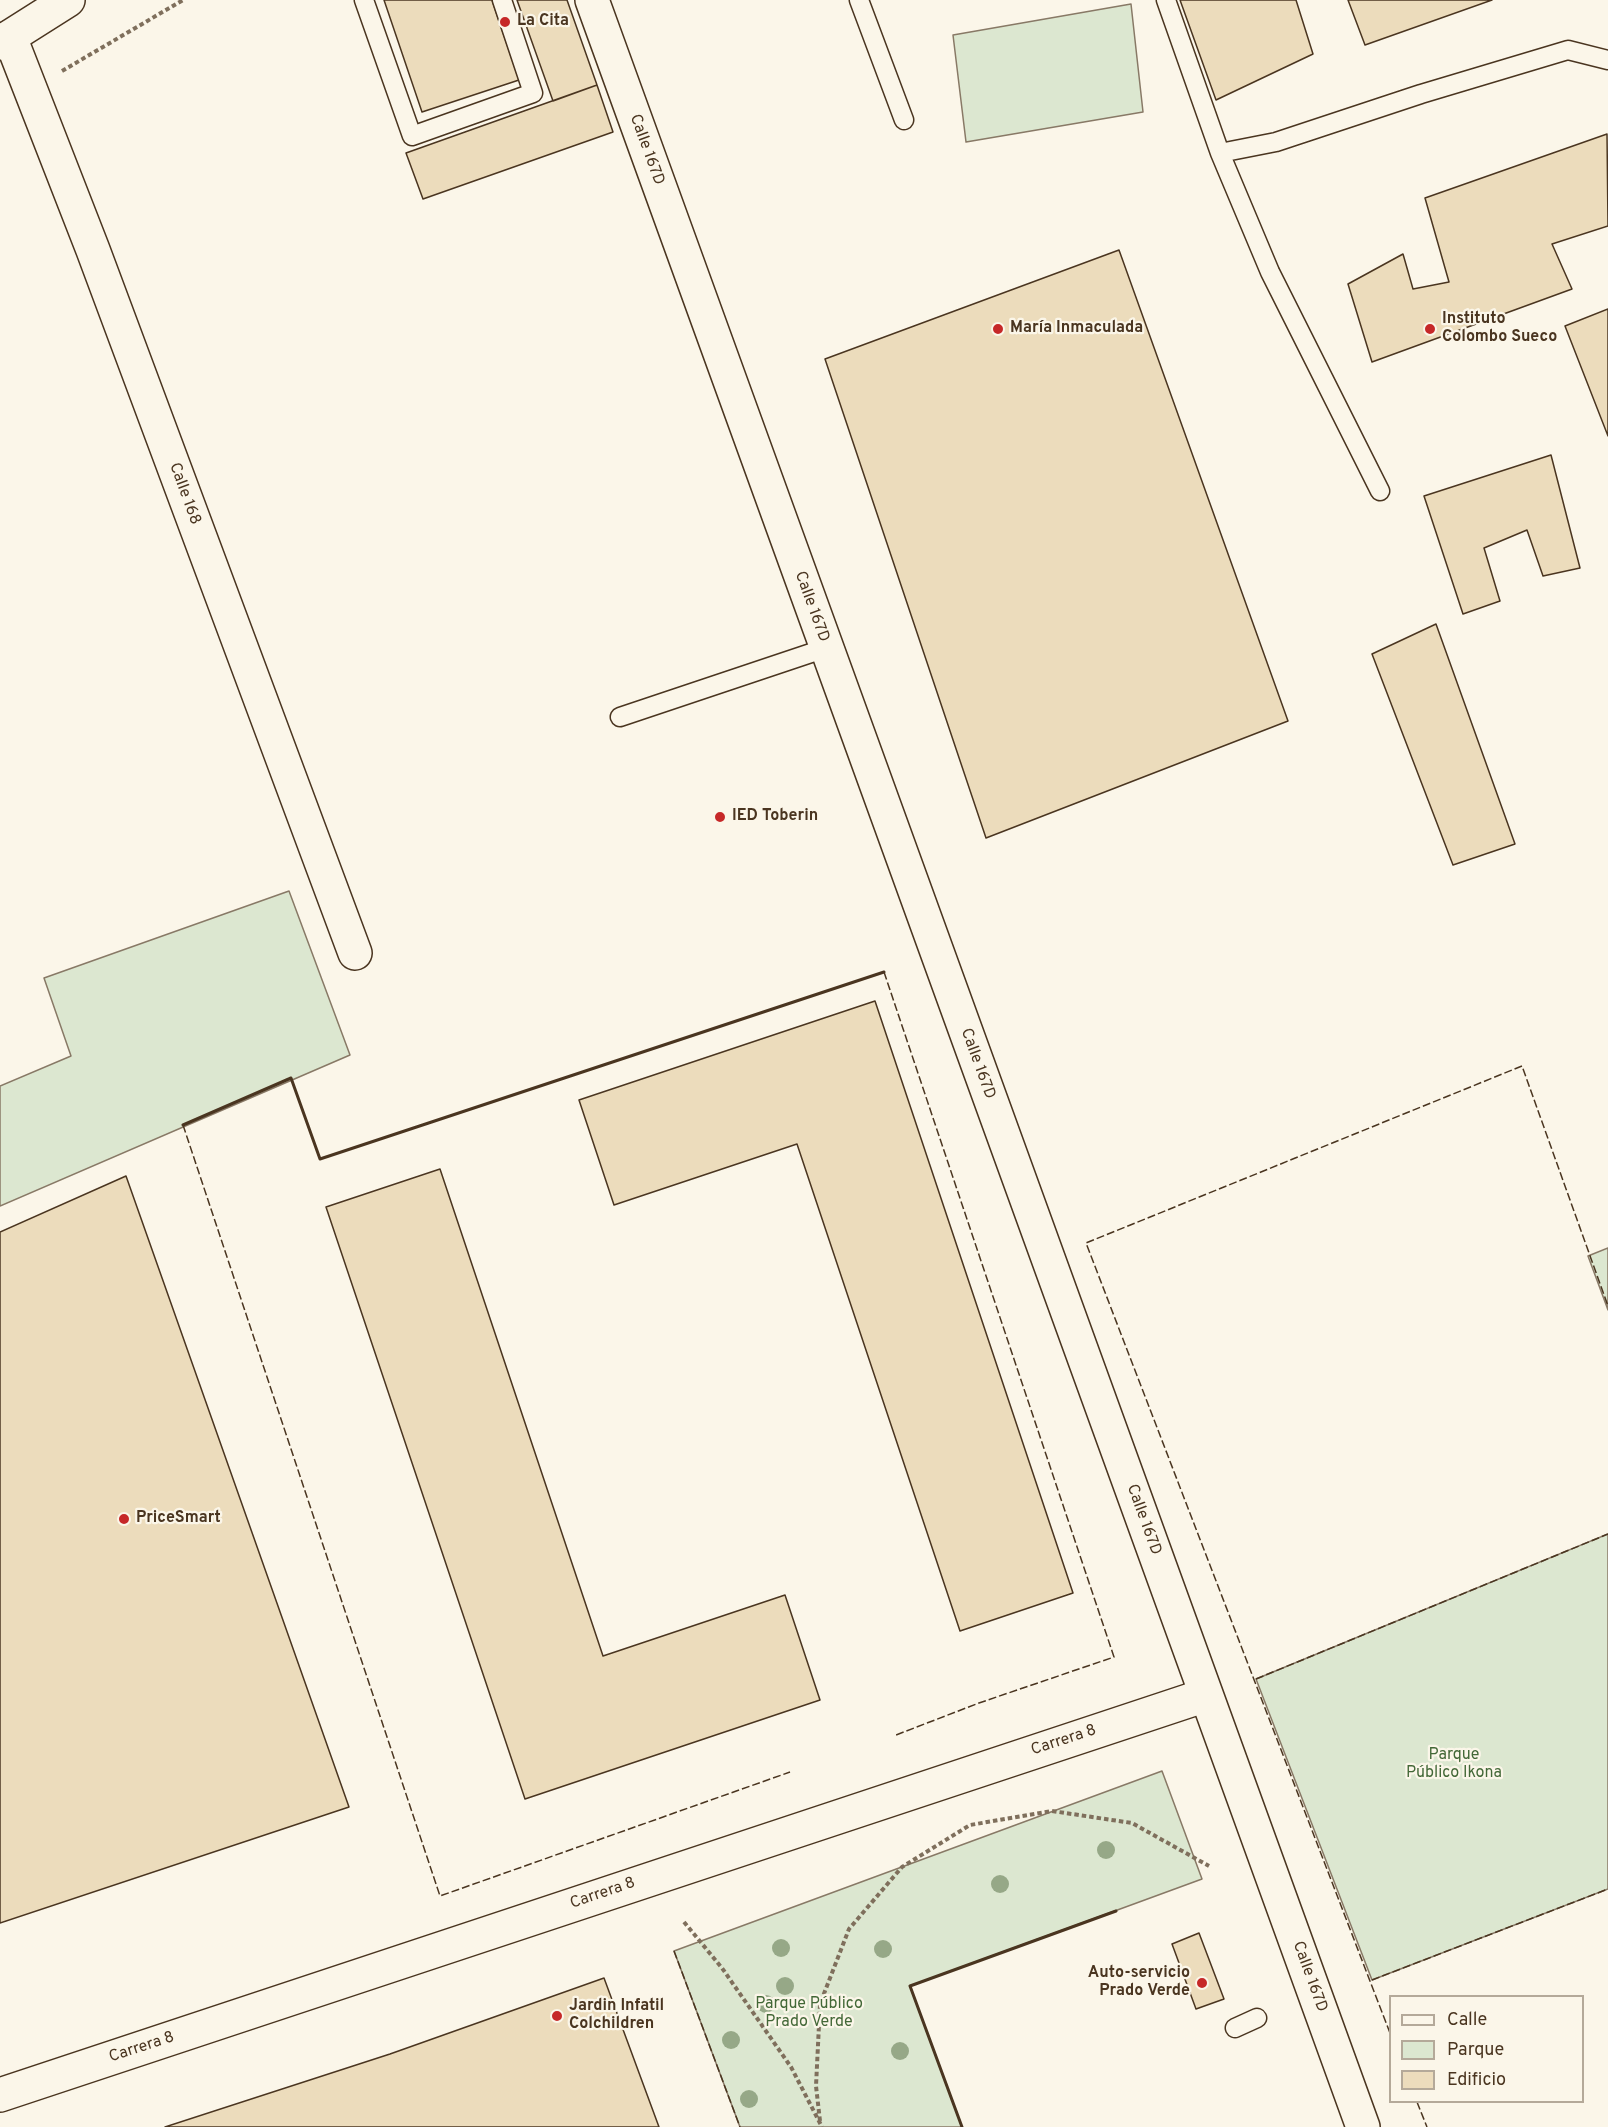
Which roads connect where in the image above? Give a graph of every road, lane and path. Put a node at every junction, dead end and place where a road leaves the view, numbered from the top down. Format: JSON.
{"nodes":[{"id":1,"x":68,"y":0,"type":"edge"},
{"id":2,"x":183,"y":0,"type":"edge"},
{"id":3,"x":364,"y":0,"type":"edge"},
{"id":4,"x":502,"y":0,"type":"edge"},
{"id":5,"x":592,"y":0,"type":"edge"},
{"id":6,"x":860,"y":0,"type":"edge"},
{"id":7,"x":1166,"y":0,"type":"edge"},
{"id":8,"x":5,"y":40,"type":"edge"},
{"id":9,"x":1608,"y":60,"type":"edge"},
{"id":10,"x":30,"y":90,"type":"junction"},
{"id":11,"x":904,"y":120,"type":"dead end"},
{"id":12,"x":1220,"y":153,"type":"junction"},
{"id":13,"x":1380,"y":491,"type":"dead end"},
{"id":14,"x":826,"y":648,"type":"junction"},
{"id":15,"x":620,"y":717,"type":"dead end"},
{"id":16,"x":355,"y":953,"type":"dead end"},
{"id":17,"x":1206,"y":1695,"type":"junction"},
{"id":18,"x":1209,"y":1866,"type":"dead end"},
{"id":19,"x":684,"y":1922,"type":"dead end"},
{"id":20,"x":1257,"y":2018,"type":"dead end"},
{"id":21,"x":1235,"y":2028,"type":"dead end"},
{"id":22,"x":0,"y":2095,"type":"edge"},
{"id":23,"x":820,"y":2121,"type":"junction"},
{"id":24,"x":822,"y":2127,"type":"edge"},
{"id":25,"x":1363,"y":2127,"type":"edge"}],
"edges":[{"from":1,"to":8,"type":"street"},
{"from":2,"to":10,"type":"path"},
{"from":3,"to":4,"type":"lane"},
{"from":5,"to":14,"type":"street","name":"Calle 167D"},
{"from":6,"to":11,"type":"lane"},
{"from":7,"to":12,"type":"lane"},
{"from":8,"to":10,"type":"street","name":"Calle 168"},
{"from":9,"to":12,"type":"lane"},
{"from":10,"to":16,"type":"street","name":"Calle 168"},
{"from":12,"to":13,"type":"lane"},
{"from":14,"to":15,"type":"lane"},
{"from":14,"to":17,"type":"street","name":"Calle 167D"},
{"from":17,"to":22,"type":"street","name":"Carrera 8"},
{"from":17,"to":25,"type":"street","name":"Calle 167D"},
{"from":18,"to":23,"type":"path"},
{"from":19,"to":23,"type":"path"},
{"from":20,"to":21,"type":"lane"},
{"from":23,"to":24,"type":"path"}]}
